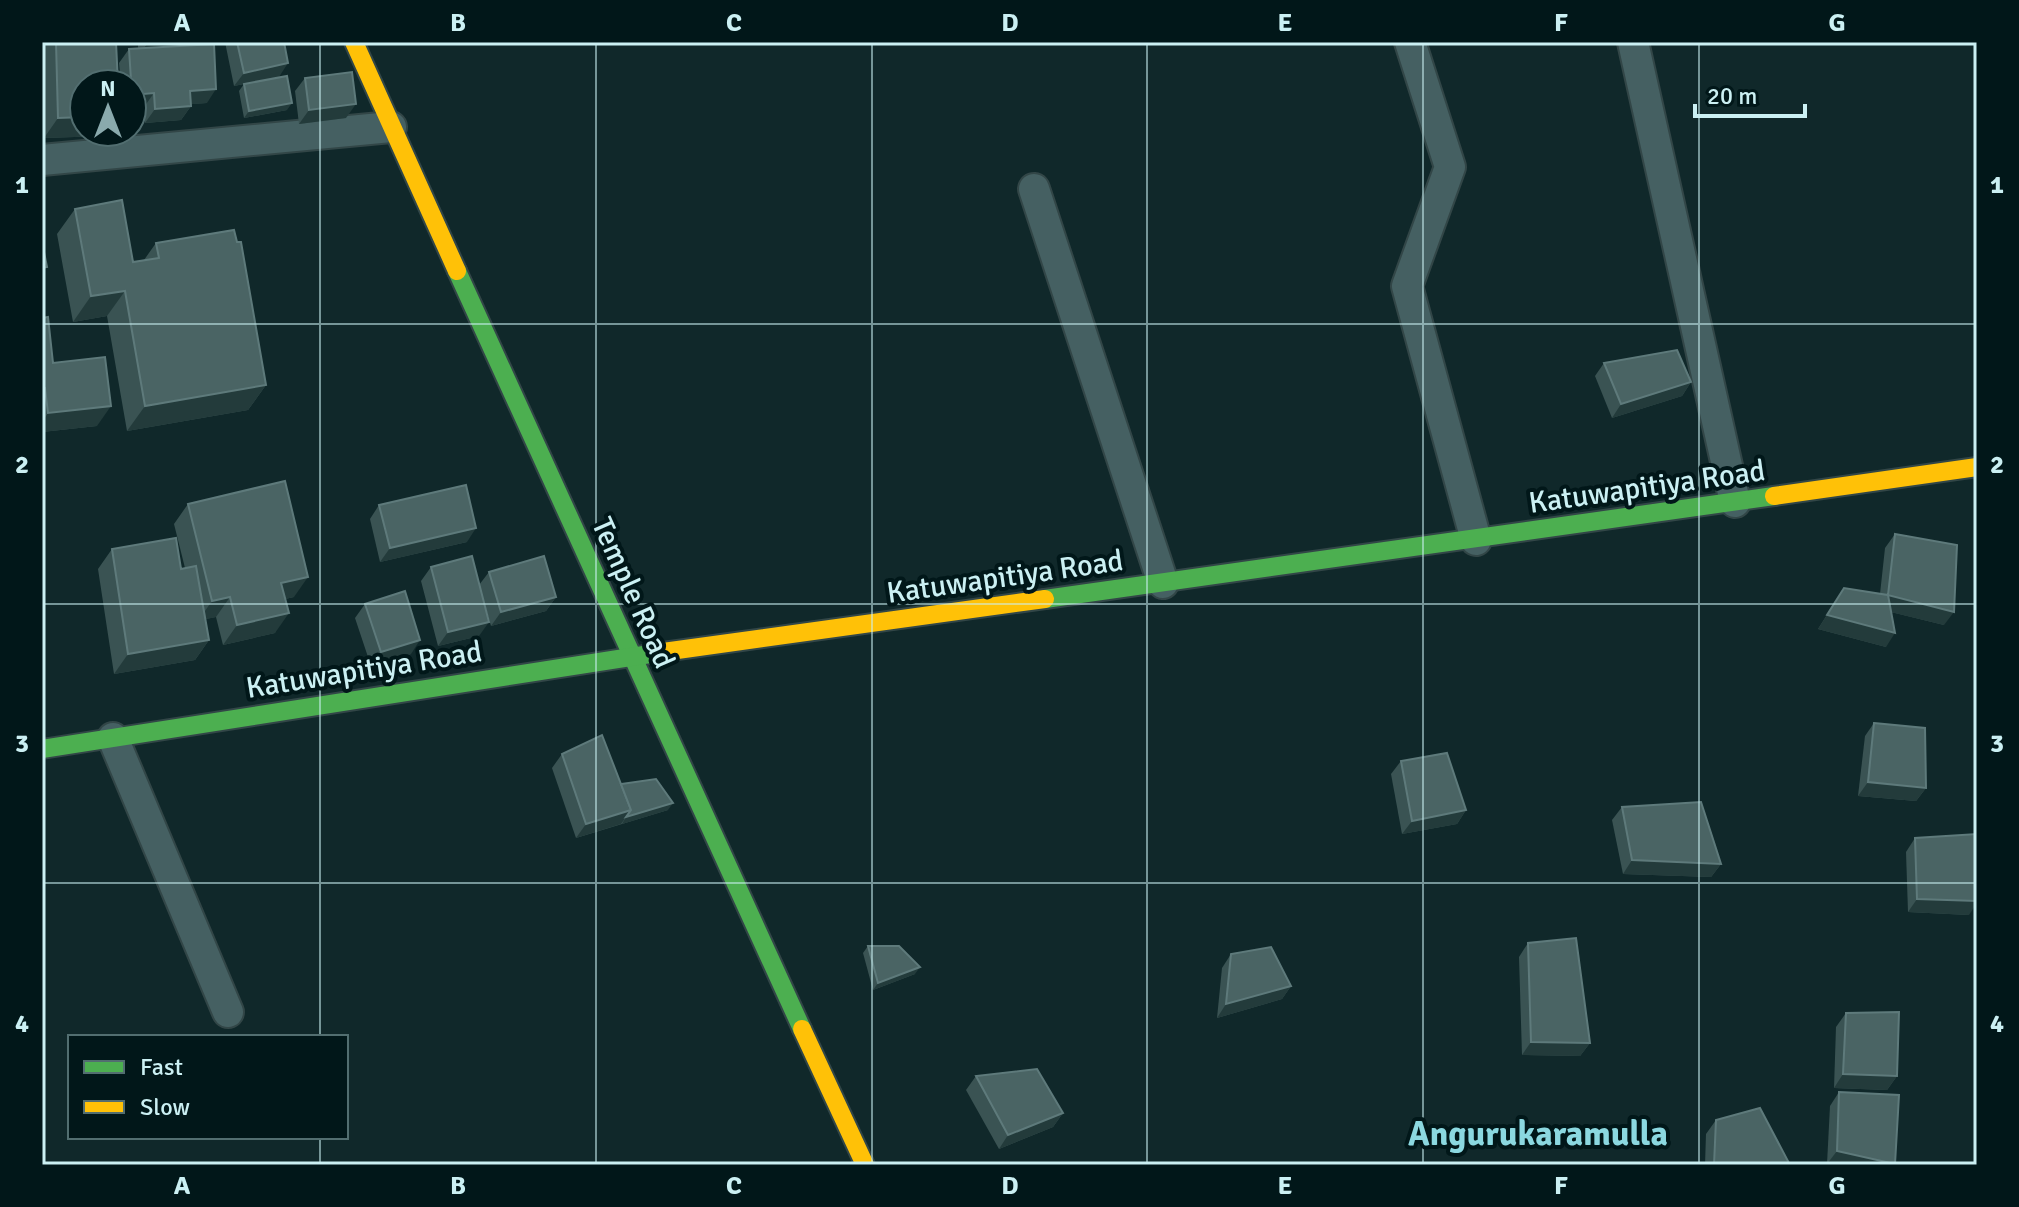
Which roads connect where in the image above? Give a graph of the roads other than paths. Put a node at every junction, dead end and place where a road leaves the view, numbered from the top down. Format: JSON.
{"nodes":[{"id":1,"x":354,"y":42,"type":"edge"},
{"id":2,"x":1410,"y":42,"type":"edge"},
{"id":3,"x":1633,"y":42,"type":"edge"},
{"id":4,"x":391,"y":127,"type":"junction"},
{"id":5,"x":42,"y":160,"type":"edge"},
{"id":6,"x":1034,"y":189,"type":"dead end"},
{"id":7,"x":1977,"y":467,"type":"edge"},
{"id":8,"x":1735,"y":502,"type":"junction"},
{"id":9,"x":1476,"y":540,"type":"junction"},
{"id":10,"x":1163,"y":583,"type":"junction"},
{"id":11,"x":631,"y":657,"type":"junction"},
{"id":12,"x":113,"y":738,"type":"junction"},
{"id":13,"x":42,"y":749,"type":"edge"},
{"id":14,"x":228,"y":1012,"type":"dead end"},
{"id":15,"x":865,"y":1165,"type":"edge"}],
"edges":[{"from":1,"to":4,"type":"street","name":"Temple Road"},
{"from":2,"to":9,"type":"street"},
{"from":3,"to":8,"type":"street"},
{"from":4,"to":5,"type":"street"},
{"from":4,"to":11,"type":"street","name":"Temple Road"},
{"from":6,"to":10,"type":"street"},
{"from":7,"to":8,"type":"street","name":"Katuwapitiya Road"},
{"from":8,"to":9,"type":"street","name":"Katuwapitiya Road"},
{"from":9,"to":10,"type":"street","name":"Katuwapitiya Road"},
{"from":10,"to":11,"type":"street","name":"Katuwapitiya Road"},
{"from":11,"to":12,"type":"street","name":"Katuwapitiya Road"},
{"from":11,"to":15,"type":"street","name":"Temple Road"},
{"from":12,"to":13,"type":"street","name":"Katuwapitiya Road"},
{"from":12,"to":14,"type":"street"}]}
